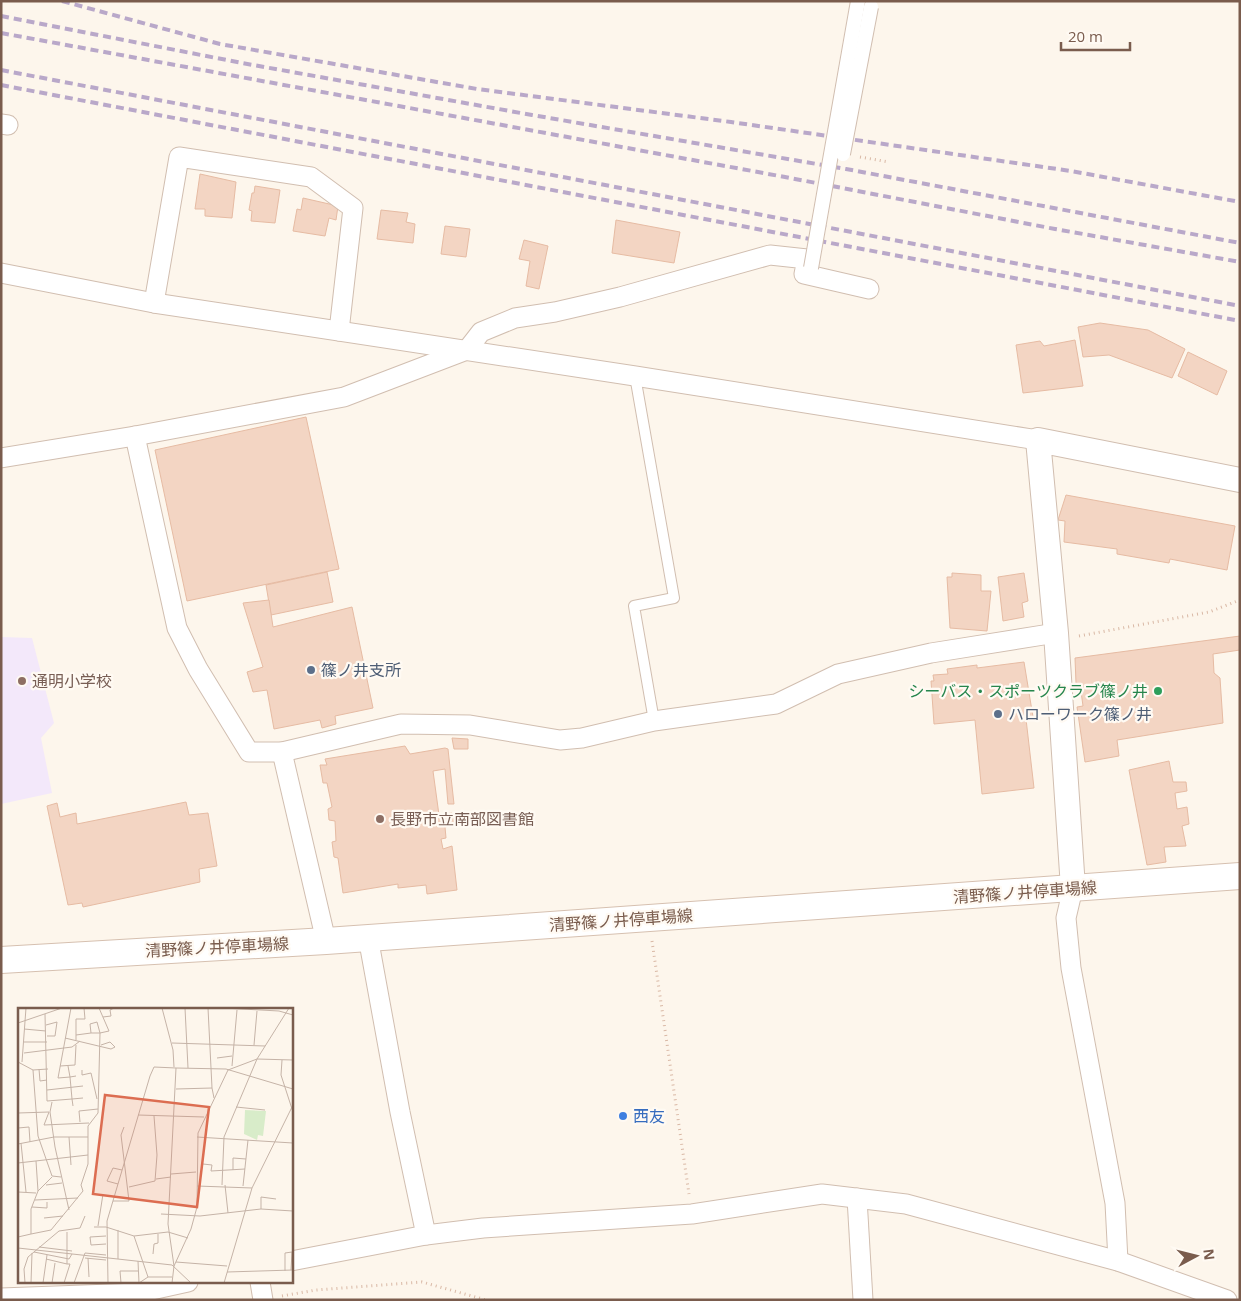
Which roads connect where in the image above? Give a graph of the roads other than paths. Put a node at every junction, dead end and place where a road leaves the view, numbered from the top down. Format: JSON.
{"nodes":[{"id":1,"x":858,"y":1,"type":"edge"},
{"id":2,"x":871,"y":7,"type":"dead end"},
{"id":3,"x":843,"y":154,"type":"road end"},
{"id":4,"x":811,"y":268,"type":"dead end"},
{"id":5,"x":1,"y":274,"type":"edge"},
{"id":6,"x":869,"y":289,"type":"dead end"},
{"id":7,"x":154,"y":304,"type":"junction"},
{"id":8,"x":339,"y":331,"type":"junction"},
{"id":9,"x":467,"y":350,"type":"junction"},
{"id":10,"x":636,"y":376,"type":"junction"},
{"id":11,"x":135,"y":436,"type":"junction"},
{"id":12,"x":1038,"y":440,"type":"junction"},
{"id":13,"x":1,"y":458,"type":"edge"},
{"id":14,"x":1240,"y":480,"type":"edge"},
{"id":15,"x":1056,"y":636,"type":"junction"},
{"id":16,"x":654,"y":721,"type":"junction"},
{"id":17,"x":282,"y":752,"type":"junction"},
{"id":18,"x":1240,"y":876,"type":"edge"},
{"id":19,"x":1073,"y":888,"type":"junction"},
{"id":20,"x":368,"y":937,"type":"junction"},
{"id":21,"x":326,"y":941,"type":"junction"},
{"id":22,"x":1,"y":960,"type":"edge"},
{"id":23,"x":857,"y":1198,"type":"junction"},
{"id":24,"x":426,"y":1235,"type":"junction"},
{"id":25,"x":292,"y":1261,"type":"edge"},
{"id":26,"x":1118,"y":1261,"type":"junction"},
{"id":27,"x":179,"y":1284,"type":"edge"},
{"id":28,"x":262,"y":1284,"type":"edge"},
{"id":29,"x":1,"y":1298,"type":"edge"},
{"id":30,"x":272,"y":1298,"type":"edge"},
{"id":31,"x":863,"y":1300,"type":"edge"},
{"id":32,"x":1227,"y":1300,"type":"edge"}],
"edges":[{"from":1,"to":4,"type":"street","bridge":true},
{"from":2,"to":3,"type":"street","bridge":true},
{"from":5,"to":7,"type":"street"},
{"from":6,"to":9,"type":"street"},
{"from":7,"to":8,"type":"street"},
{"from":7,"to":8,"type":"street"},
{"from":8,"to":9,"type":"street"},
{"from":9,"to":10,"type":"street"},
{"from":9,"to":11,"type":"street"},
{"from":10,"to":12,"type":"street"},
{"from":10,"to":16,"type":"lane"},
{"from":11,"to":13,"type":"street"},
{"from":11,"to":17,"type":"street"},
{"from":12,"to":14,"type":"street"},
{"from":12,"to":15,"type":"street"},
{"from":15,"to":16,"type":"street"},
{"from":15,"to":19,"type":"street"},
{"from":16,"to":17,"type":"street"},
{"from":17,"to":21,"type":"street"},
{"from":18,"to":19,"type":"main road","name":"清野篠ノ井停車場線"},
{"from":19,"to":20,"type":"main road","name":"清野篠ノ井停車場線"},
{"from":19,"to":26,"type":"street"},
{"from":20,"to":21,"type":"main road","name":"清野篠ノ井停車場線"},
{"from":20,"to":24,"type":"street"},
{"from":21,"to":22,"type":"main road","name":"清野篠ノ井停車場線"},
{"from":23,"to":24,"type":"street"},
{"from":23,"to":26,"type":"street"},
{"from":23,"to":31,"type":"street"},
{"from":24,"to":25,"type":"street"},
{"from":26,"to":32,"type":"street"},
{"from":27,"to":29,"type":"street"},
{"from":28,"to":30,"type":"street"}]}
